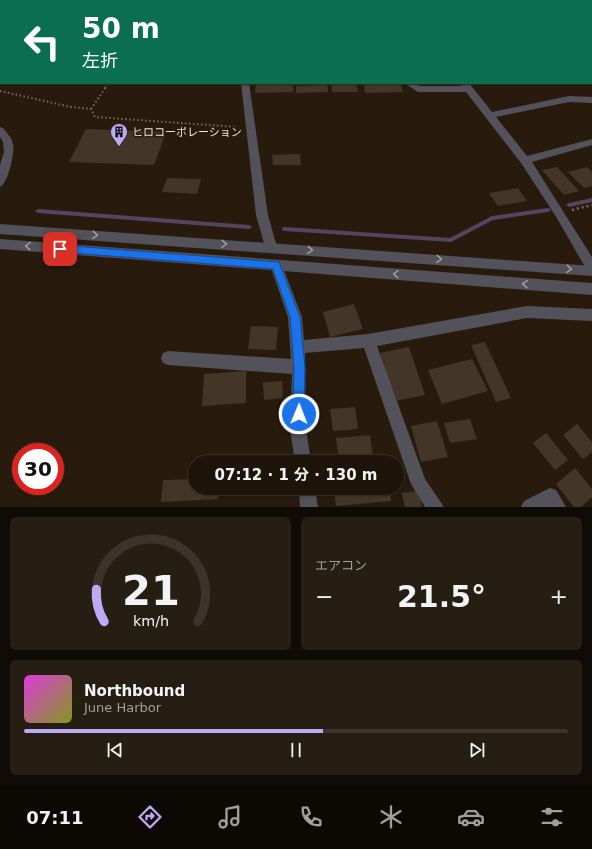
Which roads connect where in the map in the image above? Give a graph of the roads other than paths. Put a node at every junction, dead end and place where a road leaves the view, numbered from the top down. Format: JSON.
{"nodes":[{"id":1,"x":245,"y":84,"type":"edge"},
{"id":2,"x":410,"y":84,"type":"edge"},
{"id":3,"x":467,"y":86,"type":"edge"},
{"id":4,"x":592,"y":100,"type":"edge"},
{"id":5,"x":490,"y":115,"type":"junction"},
{"id":6,"x":0,"y":130,"type":"edge"},
{"id":7,"x":592,"y":142,"type":"edge"},
{"id":8,"x":525,"y":160,"type":"junction"},
{"id":9,"x":0,"y":183,"type":"edge"},
{"id":10,"x":0,"y":229,"type":"edge"},
{"id":11,"x":0,"y":244,"type":"edge"},
{"id":12,"x":271,"y":247,"type":"junction"},
{"id":13,"x":276,"y":265,"type":"junction"},
{"id":14,"x":592,"y":270,"type":"edge"},
{"id":15,"x":592,"y":289,"type":"edge"},
{"id":16,"x":592,"y":315,"type":"edge"},
{"id":17,"x":368,"y":341,"type":"junction"},
{"id":18,"x":298,"y":347,"type":"junction"},
{"id":19,"x":168,"y":358,"type":"dead end"},
{"id":20,"x":299,"y":367,"type":"junction"},
{"id":21,"x":302,"y":455,"type":"edge"},
{"id":22,"x":308,"y":495,"type":"edge"},
{"id":23,"x":309,"y":507,"type":"edge"},
{"id":24,"x":435,"y":507,"type":"edge"},
{"id":25,"x":530,"y":507,"type":"edge"},
{"id":26,"x":557,"y":507,"type":"edge"}],
"edges":[{"from":1,"to":12,"type":"street"},
{"from":2,"to":3,"type":"street"},
{"from":3,"to":5,"type":"street"},
{"from":4,"to":5,"type":"street"},
{"from":5,"to":8,"type":"street"},
{"from":6,"to":9,"type":"street"},
{"from":7,"to":8,"type":"street"},
{"from":8,"to":14,"type":"street"},
{"from":10,"to":12,"type":"street","one_way":true},
{"from":13,"to":11,"type":"street","one_way":true},
{"from":12,"to":13,"type":"street"},
{"from":12,"to":14,"type":"street","one_way":true},
{"from":15,"to":13,"type":"street","one_way":true},
{"from":13,"to":18,"type":"street"},
{"from":16,"to":17,"type":"street"},
{"from":17,"to":18,"type":"street"},
{"from":17,"to":24,"type":"street"},
{"from":18,"to":20,"type":"street"},
{"from":19,"to":20,"type":"street"},
{"from":20,"to":21,"type":"street"},
{"from":22,"to":23,"type":"street"},
{"from":25,"to":26,"type":"street"}]}
